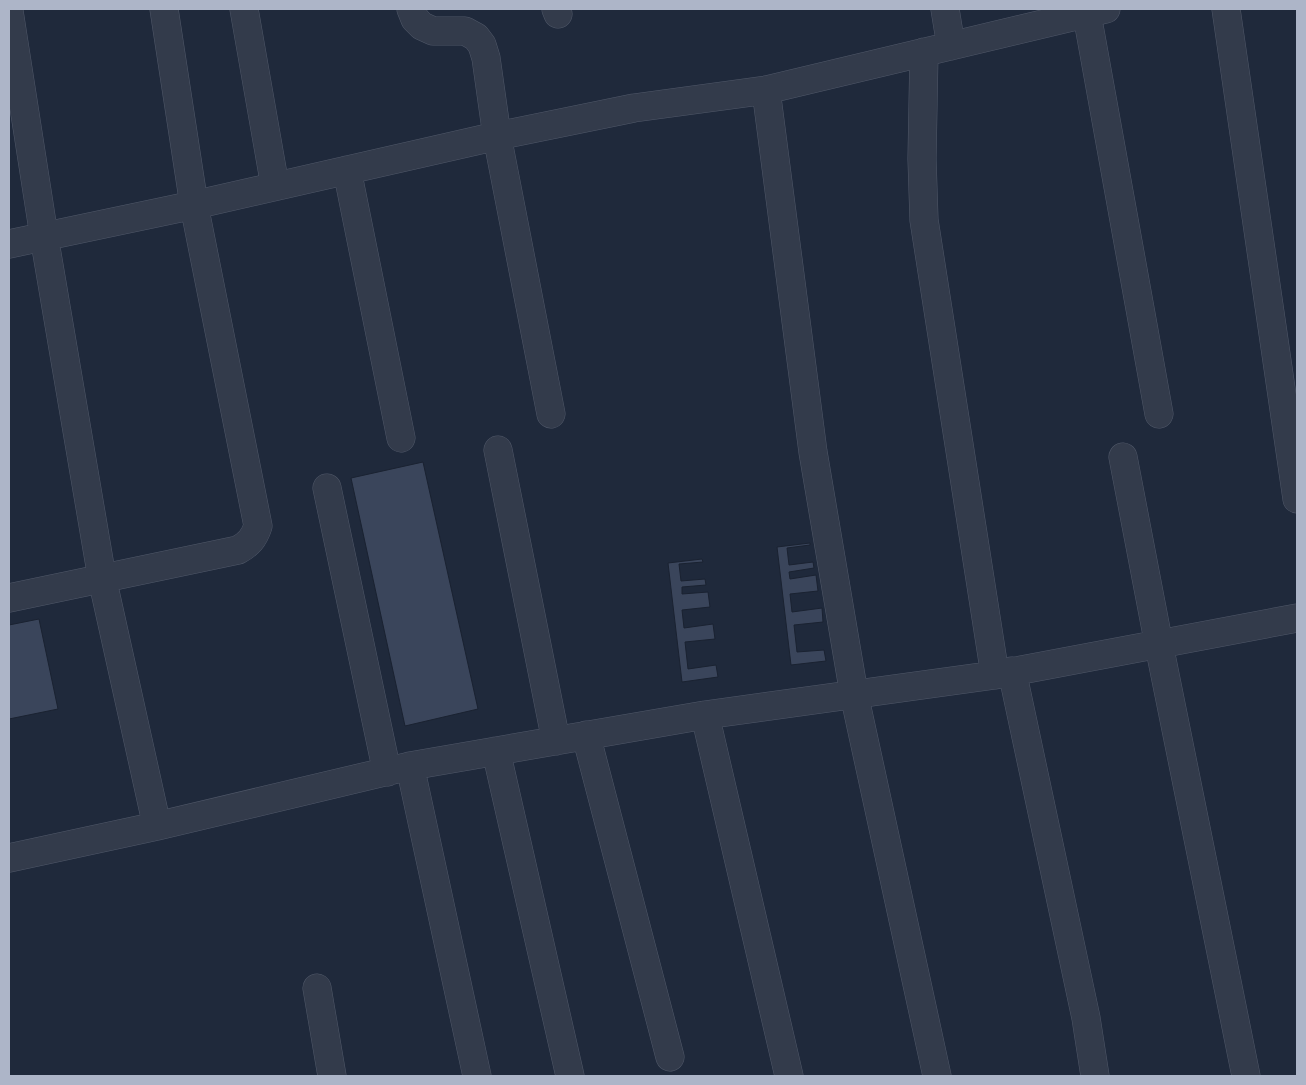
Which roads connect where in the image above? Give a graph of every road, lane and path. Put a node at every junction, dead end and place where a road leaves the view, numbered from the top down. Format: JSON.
{"nodes":[{"id":1,"x":164,"y":9,"type":"edge"},
{"id":2,"x":244,"y":9,"type":"edge"},
{"id":3,"x":411,"y":9,"type":"edge"},
{"id":4,"x":945,"y":9,"type":"edge"},
{"id":5,"x":1226,"y":9,"type":"edge"},
{"id":6,"x":1093,"y":10,"type":"edge"},
{"id":7,"x":9,"y":12,"type":"edge"},
{"id":8,"x":951,"y":46,"type":"junction"},
{"id":9,"x":924,"y":52,"type":"junction"},
{"id":10,"x":766,"y":90,"type":"junction"},
{"id":11,"x":497,"y":136,"type":"junction"},
{"id":12,"x":347,"y":170,"type":"junction"},
{"id":13,"x":275,"y":186,"type":"junction"},
{"id":14,"x":194,"y":204,"type":"junction"},
{"id":15,"x":44,"y":236,"type":"junction"},
{"id":16,"x":9,"y":244,"type":"edge"},
{"id":17,"x":550,"y":414,"type":"dead end"},
{"id":18,"x":1159,"y":414,"type":"dead end"},
{"id":19,"x":401,"y":438,"type":"dead end"},
{"id":20,"x":498,"y":450,"type":"dead end"},
{"id":21,"x":1123,"y":457,"type":"dead end"},
{"id":22,"x":327,"y":488,"type":"dead end"},
{"id":23,"x":1297,"y":499,"type":"edge"},
{"id":24,"x":102,"y":578,"type":"junction"},
{"id":25,"x":9,"y":598,"type":"edge"},
{"id":26,"x":1297,"y":618,"type":"edge"},
{"id":27,"x":1159,"y":644,"type":"junction"},
{"id":28,"x":1003,"y":673,"type":"junction"},
{"id":29,"x":854,"y":694,"type":"junction"},
{"id":30,"x":705,"y":715,"type":"junction"},
{"id":31,"x":586,"y":736,"type":"junction"},
{"id":32,"x":556,"y":740,"type":"junction"},
{"id":33,"x":496,"y":751,"type":"junction"},
{"id":34,"x":398,"y":769,"type":"junction"},
{"id":35,"x":157,"y":826,"type":"junction"},
{"id":36,"x":9,"y":858,"type":"edge"},
{"id":37,"x":317,"y":988,"type":"dead end"},
{"id":38,"x":670,"y":1058,"type":"dead end"},
{"id":39,"x":332,"y":1076,"type":"edge"},
{"id":40,"x":477,"y":1076,"type":"edge"},
{"id":41,"x":570,"y":1076,"type":"edge"},
{"id":42,"x":789,"y":1076,"type":"edge"},
{"id":43,"x":937,"y":1076,"type":"edge"},
{"id":44,"x":1096,"y":1076,"type":"edge"},
{"id":45,"x":1246,"y":1076,"type":"edge"}],
"edges":[{"from":1,"to":14,"type":"street"},
{"from":2,"to":13,"type":"street"},
{"from":3,"to":11,"type":"street"},
{"from":4,"to":8,"type":"street"},
{"from":5,"to":23,"type":"street"},
{"from":6,"to":8,"type":"street"},
{"from":6,"to":18,"type":"street"},
{"from":7,"to":15,"type":"street"},
{"from":8,"to":9,"type":"street"},
{"from":9,"to":10,"type":"street"},
{"from":9,"to":28,"type":"street"},
{"from":10,"to":11,"type":"street"},
{"from":10,"to":29,"type":"street"},
{"from":11,"to":12,"type":"street"},
{"from":11,"to":17,"type":"street"},
{"from":12,"to":13,"type":"street"},
{"from":12,"to":19,"type":"street"},
{"from":13,"to":14,"type":"street"},
{"from":14,"to":15,"type":"street"},
{"from":14,"to":24,"type":"street"},
{"from":15,"to":16,"type":"street"},
{"from":15,"to":24,"type":"street"},
{"from":20,"to":32,"type":"street"},
{"from":21,"to":27,"type":"street"},
{"from":22,"to":34,"type":"street"},
{"from":24,"to":25,"type":"street"},
{"from":24,"to":35,"type":"street"},
{"from":26,"to":27,"type":"street"},
{"from":27,"to":28,"type":"street"},
{"from":27,"to":45,"type":"street"},
{"from":28,"to":29,"type":"street"},
{"from":28,"to":44,"type":"street"},
{"from":29,"to":30,"type":"street"},
{"from":29,"to":43,"type":"street"},
{"from":30,"to":31,"type":"street"},
{"from":30,"to":42,"type":"street"},
{"from":31,"to":32,"type":"street"},
{"from":31,"to":38,"type":"street"},
{"from":32,"to":33,"type":"street"},
{"from":33,"to":34,"type":"street"},
{"from":33,"to":41,"type":"street"},
{"from":34,"to":35,"type":"street"},
{"from":34,"to":40,"type":"street"},
{"from":35,"to":36,"type":"street"},
{"from":37,"to":39,"type":"street"}]}
